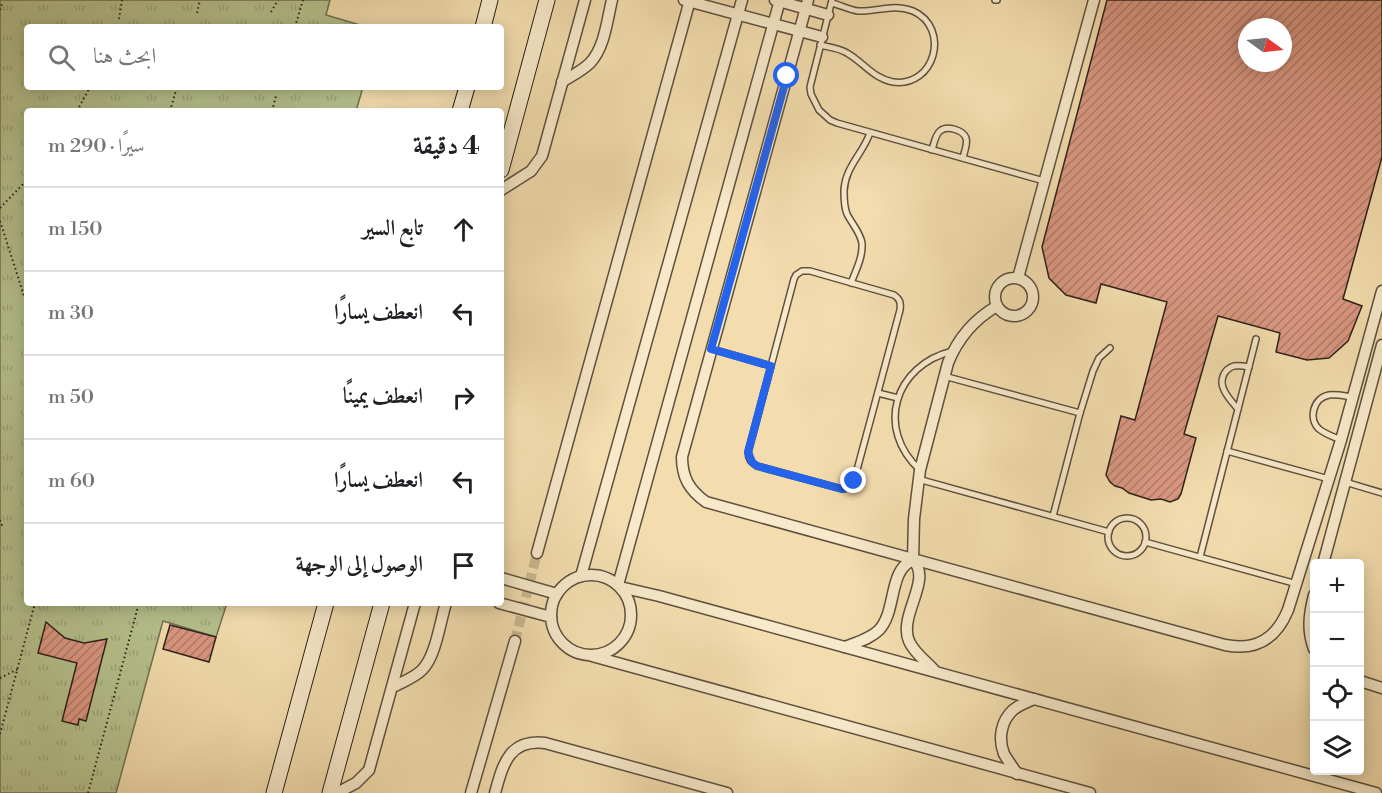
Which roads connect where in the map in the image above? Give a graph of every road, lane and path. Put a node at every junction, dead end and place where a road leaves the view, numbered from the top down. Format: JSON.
{"nodes":[{"id":1,"x":122,"y":0,"type":"edge"},
{"id":2,"x":200,"y":0,"type":"edge"},
{"id":3,"x":278,"y":0,"type":"edge"},
{"id":4,"x":303,"y":0,"type":"edge"},
{"id":5,"x":490,"y":0,"type":"edge"},
{"id":6,"x":547,"y":0,"type":"edge"},
{"id":7,"x":585,"y":0,"type":"edge"},
{"id":8,"x":612,"y":0,"type":"edge"},
{"id":9,"x":688,"y":0,"type":"edge"},
{"id":10,"x":742,"y":0,"type":"edge"},
{"id":11,"x":779,"y":0,"type":"edge"},
{"id":12,"x":1094,"y":0,"type":"edge"},
{"id":13,"x":832,"y":1,"type":"edge"},
{"id":14,"x":2,"y":4,"type":"dead end"},
{"id":15,"x":807,"y":4,"type":"edge"},
{"id":16,"x":0,"y":10,"type":"edge"},
{"id":17,"x":271,"y":12,"type":"dead end"},
{"id":18,"x":197,"y":13,"type":"dead end"},
{"id":19,"x":738,"y":15,"type":"junction"},
{"id":20,"x":828,"y":15,"type":"junction"},
{"id":21,"x":119,"y":19,"type":"dead end"},
{"id":22,"x":297,"y":24,"type":"edge"},
{"id":23,"x":484,"y":24,"type":"edge"},
{"id":24,"x":774,"y":24,"type":"junction"},
{"id":25,"x":800,"y":31,"type":"junction"},
{"id":26,"x":821,"y":41,"type":"junction"},
{"id":27,"x":562,"y":82,"type":"junction"},
{"id":28,"x":88,"y":90,"type":"edge"},
{"id":29,"x":176,"y":90,"type":"edge"},
{"id":30,"x":465,"y":90,"type":"edge"},
{"id":31,"x":276,"y":96,"type":"dead end"},
{"id":32,"x":79,"y":108,"type":"edge"},
{"id":33,"x":171,"y":108,"type":"edge"},
{"id":34,"x":273,"y":108,"type":"edge"},
{"id":35,"x":461,"y":108,"type":"edge"},
{"id":36,"x":870,"y":133,"type":"junction"},
{"id":37,"x":932,"y":150,"type":"junction"},
{"id":38,"x":963,"y":158,"type":"junction"},
{"id":39,"x":504,"y":159,"type":"edge"},
{"id":40,"x":1044,"y":181,"type":"junction"},
{"id":41,"x":24,"y":183,"type":"edge"},
{"id":42,"x":504,"y":188,"type":"edge"},
{"id":43,"x":0,"y":208,"type":"edge"},
{"id":44,"x":0,"y":220,"type":"edge"},
{"id":45,"x":1018,"y":278,"type":"junction"},
{"id":46,"x":851,"y":283,"type":"junction"},
{"id":47,"x":1382,"y":291,"type":"edge"},
{"id":48,"x":24,"y":296,"type":"edge"},
{"id":49,"x":997,"y":306,"type":"junction"},
{"id":50,"x":1256,"y":339,"type":"dead end"},
{"id":51,"x":1382,"y":345,"type":"edge"},
{"id":52,"x":1110,"y":348,"type":"dead end"},
{"id":53,"x":711,"y":349,"type":"junction"},
{"id":54,"x":953,"y":351,"type":"junction"},
{"id":55,"x":771,"y":366,"type":"junction"},
{"id":56,"x":1249,"y":367,"type":"junction"},
{"id":57,"x":944,"y":376,"type":"junction"},
{"id":58,"x":878,"y":393,"type":"junction"},
{"id":59,"x":1353,"y":397,"type":"junction"},
{"id":60,"x":898,"y":399,"type":"junction"},
{"id":61,"x":1238,"y":410,"type":"junction"},
{"id":62,"x":1080,"y":413,"type":"junction"},
{"id":63,"x":1341,"y":440,"type":"junction"},
{"id":64,"x":1227,"y":451,"type":"junction"},
{"id":65,"x":919,"y":475,"type":"junction"},
{"id":66,"x":1329,"y":479,"type":"junction"},
{"id":67,"x":1345,"y":482,"type":"junction"},
{"id":68,"x":1382,"y":493,"type":"edge"},
{"id":69,"x":1053,"y":516,"type":"junction"},
{"id":70,"x":0,"y":520,"type":"edge"},
{"id":71,"x":3,"y":528,"type":"dead end"},
{"id":72,"x":1109,"y":532,"type":"junction"},
{"id":73,"x":1145,"y":542,"type":"junction"},
{"id":74,"x":537,"y":553,"type":"tunnel mouth"},
{"id":75,"x":1200,"y":557,"type":"junction"},
{"id":76,"x":1324,"y":559,"type":"edge"},
{"id":77,"x":913,"y":560,"type":"junction"},
{"id":78,"x":581,"y":576,"type":"junction"},
{"id":79,"x":504,"y":579,"type":"edge"},
{"id":80,"x":1297,"y":584,"type":"junction"},
{"id":81,"x":619,"y":586,"type":"junction"},
{"id":82,"x":557,"y":594,"type":"junction"},
{"id":83,"x":504,"y":604,"type":"edge"},
{"id":84,"x":34,"y":606,"type":"edge"},
{"id":85,"x":138,"y":606,"type":"edge"},
{"id":86,"x":325,"y":606,"type":"edge"},
{"id":87,"x":381,"y":606,"type":"edge"},
{"id":88,"x":415,"y":606,"type":"edge"},
{"id":89,"x":447,"y":606,"type":"edge"},
{"id":90,"x":890,"y":606,"type":"junction"},
{"id":91,"x":1310,"y":610,"type":"edge"},
{"id":92,"x":910,"y":611,"type":"junction"},
{"id":93,"x":551,"y":617,"type":"junction"},
{"id":94,"x":1310,"y":635,"type":"edge"},
{"id":95,"x":514,"y":641,"type":"tunnel mouth"},
{"id":96,"x":845,"y":647,"type":"junction"},
{"id":97,"x":592,"y":656,"type":"junction"},
{"id":98,"x":18,"y":669,"type":"junction"},
{"id":99,"x":937,"y":672,"type":"junction"},
{"id":100,"x":0,"y":678,"type":"edge"},
{"id":101,"x":1364,"y":683,"type":"edge"},
{"id":102,"x":393,"y":687,"type":"junction"},
{"id":103,"x":1382,"y":688,"type":"edge"},
{"id":104,"x":1034,"y":699,"type":"junction"},
{"id":105,"x":0,"y":734,"type":"edge"},
{"id":106,"x":1017,"y":774,"type":"junction"},
{"id":107,"x":88,"y":793,"type":"edge"},
{"id":108,"x":274,"y":793,"type":"edge"},
{"id":109,"x":330,"y":793,"type":"edge"},
{"id":110,"x":337,"y":793,"type":"edge"},
{"id":111,"x":471,"y":793,"type":"edge"},
{"id":112,"x":495,"y":793,"type":"edge"},
{"id":113,"x":727,"y":793,"type":"edge"},
{"id":114,"x":1090,"y":793,"type":"edge"},
{"id":115,"x":1376,"y":793,"type":"edge"}],
"edges":[{"from":1,"to":21,"type":"path"},
{"from":2,"to":18,"type":"path"},
{"from":3,"to":17,"type":"path"},
{"from":4,"to":22,"type":"path"},
{"from":5,"to":23,"type":"main road"},
{"from":6,"to":39,"type":"main road"},
{"from":7,"to":27,"type":"street"},
{"from":8,"to":27,"type":"street"},
{"from":9,"to":19,"type":"street"},
{"from":9,"to":74,"type":"street"},
{"from":10,"to":19,"type":"street"},
{"from":11,"to":15,"type":"street"},
{"from":11,"to":24,"type":"street"},
{"from":12,"to":40,"type":"street"},
{"from":13,"to":20,"type":"lane"},
{"from":13,"to":26,"type":"lane"},
{"from":14,"to":16,"type":"path"},
{"from":15,"to":20,"type":"street"},
{"from":15,"to":25,"type":"street"},
{"from":19,"to":24,"type":"street"},
{"from":19,"to":78,"type":"street"},
{"from":20,"to":26,"type":"lane"},
{"from":24,"to":25,"type":"street"},
{"from":24,"to":81,"type":"street"},
{"from":25,"to":26,"type":"street"},
{"from":25,"to":53,"type":"street"},
{"from":26,"to":36,"type":"lane"},
{"from":27,"to":42,"type":"street"},
{"from":28,"to":32,"type":"path"},
{"from":29,"to":33,"type":"path"},
{"from":30,"to":35,"type":"main road"},
{"from":31,"to":34,"type":"path"},
{"from":36,"to":37,"type":"lane"},
{"from":36,"to":46,"type":"lane"},
{"from":37,"to":38,"type":"lane"},
{"from":37,"to":38,"type":"lane"},
{"from":38,"to":40,"type":"lane"},
{"from":40,"to":45,"type":"street"},
{"from":41,"to":43,"type":"path"},
{"from":44,"to":48,"type":"path"},
{"from":45,"to":49,"type":"street"},
{"from":45,"to":49,"type":"street"},
{"from":46,"to":55,"type":"lane"},
{"from":46,"to":58,"type":"lane"},
{"from":47,"to":59,"type":"street"},
{"from":49,"to":54,"type":"street"},
{"from":50,"to":56,"type":"lane"},
{"from":51,"to":67,"type":"street"},
{"from":52,"to":62,"type":"lane"},
{"from":53,"to":55,"type":"lane"},
{"from":53,"to":77,"type":"street"},
{"from":54,"to":57,"type":"street"},
{"from":54,"to":60,"type":"lane"},
{"from":55,"to":58,"type":"lane"},
{"from":56,"to":61,"type":"lane"},
{"from":56,"to":61,"type":"lane"},
{"from":57,"to":62,"type":"lane"},
{"from":57,"to":65,"type":"street"},
{"from":58,"to":60,"type":"lane"},
{"from":59,"to":63,"type":"street"},
{"from":59,"to":63,"type":"lane"},
{"from":60,"to":65,"type":"lane"},
{"from":61,"to":64,"type":"lane"},
{"from":62,"to":69,"type":"lane"},
{"from":63,"to":66,"type":"street"},
{"from":64,"to":66,"type":"lane"},
{"from":64,"to":75,"type":"lane"},
{"from":65,"to":69,"type":"lane"},
{"from":65,"to":77,"type":"street"},
{"from":66,"to":80,"type":"street"},
{"from":67,"to":68,"type":"lane"},
{"from":67,"to":76,"type":"street"},
{"from":69,"to":72,"type":"lane"},
{"from":70,"to":71,"type":"path"},
{"from":72,"to":73,"type":"lane"},
{"from":72,"to":73,"type":"lane"},
{"from":73,"to":75,"type":"lane"},
{"from":75,"to":80,"type":"lane"},
{"from":77,"to":80,"type":"street"},
{"from":77,"to":90,"type":"street"},
{"from":77,"to":92,"type":"street"},
{"from":78,"to":81,"type":"street"},
{"from":78,"to":82,"type":"street"},
{"from":79,"to":82,"type":"street"},
{"from":81,"to":96,"type":"street"},
{"from":81,"to":97,"type":"street"},
{"from":82,"to":93,"type":"street"},
{"from":83,"to":93,"type":"street"},
{"from":84,"to":98,"type":"path"},
{"from":85,"to":107,"type":"path"},
{"from":86,"to":108,"type":"main road"},
{"from":87,"to":109,"type":"main road"},
{"from":88,"to":102,"type":"street"},
{"from":89,"to":102,"type":"street"},
{"from":90,"to":92,"type":"street"},
{"from":90,"to":96,"type":"street"},
{"from":91,"to":94,"type":"street"},
{"from":92,"to":99,"type":"street"},
{"from":93,"to":97,"type":"street"},
{"from":95,"to":111,"type":"street"},
{"from":96,"to":99,"type":"street"},
{"from":97,"to":106,"type":"street"},
{"from":98,"to":100,"type":"path"},
{"from":98,"to":105,"type":"path"},
{"from":99,"to":104,"type":"street"},
{"from":101,"to":103,"type":"street"},
{"from":102,"to":110,"type":"street"},
{"from":104,"to":106,"type":"street"},
{"from":104,"to":115,"type":"street"},
{"from":106,"to":114,"type":"street"},
{"from":112,"to":113,"type":"street"}]}
